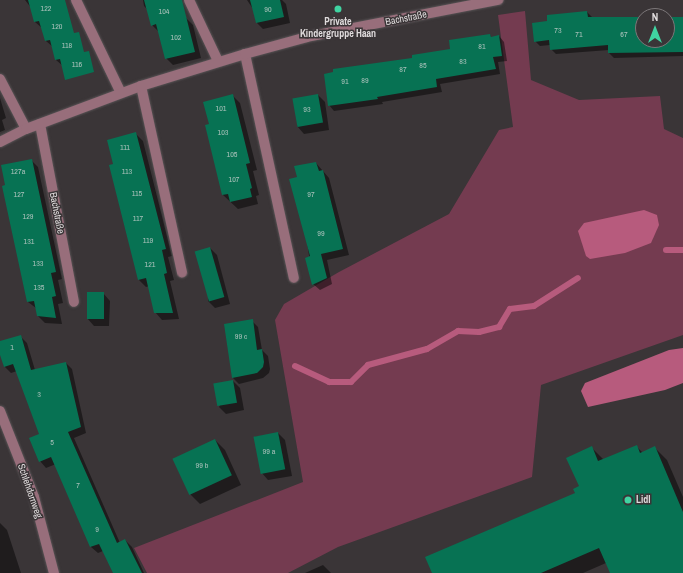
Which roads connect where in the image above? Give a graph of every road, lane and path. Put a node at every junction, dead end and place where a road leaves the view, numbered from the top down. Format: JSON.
{"nodes":[{"id":1,"x":76,"y":0,"type":"edge"},
{"id":2,"x":189,"y":0,"type":"edge"},
{"id":3,"x":498,"y":0,"type":"edge"},
{"id":4,"x":245,"y":54,"type":"junction"},
{"id":5,"x":218,"y":62,"type":"junction"},
{"id":6,"x":0,"y":80,"type":"edge"},
{"id":7,"x":141,"y":86,"type":"junction"},
{"id":8,"x":121,"y":93,"type":"junction"},
{"id":9,"x":40,"y":124,"type":"junction"},
{"id":10,"x":26,"y":129,"type":"junction"},
{"id":11,"x":0,"y":142,"type":"edge"},
{"id":12,"x":182,"y":273,"type":"dead end"},
{"id":13,"x":294,"y":278,"type":"dead end"},
{"id":14,"x":74,"y":302,"type":"dead end"},
{"id":15,"x":0,"y":411,"type":"edge"},
{"id":16,"x":54,"y":573,"type":"edge"}],
"edges":[{"from":1,"to":8,"type":"street"},
{"from":2,"to":5,"type":"street"},
{"from":3,"to":4,"type":"street","name":"Bachstraße"},
{"from":4,"to":5,"type":"street","name":"Bachstraße"},
{"from":4,"to":13,"type":"street"},
{"from":5,"to":7,"type":"street","name":"Bachstraße"},
{"from":6,"to":10,"type":"street"},
{"from":7,"to":8,"type":"street","name":"Bachstraße"},
{"from":7,"to":12,"type":"street"},
{"from":8,"to":9,"type":"street","name":"Bachstraße"},
{"from":9,"to":10,"type":"street","name":"Bachstraße"},
{"from":9,"to":14,"type":"street","name":"Bachstraße"},
{"from":10,"to":11,"type":"street","name":"Bachstraße"},
{"from":15,"to":16,"type":"street","name":"Schlehdornweg"}]}
